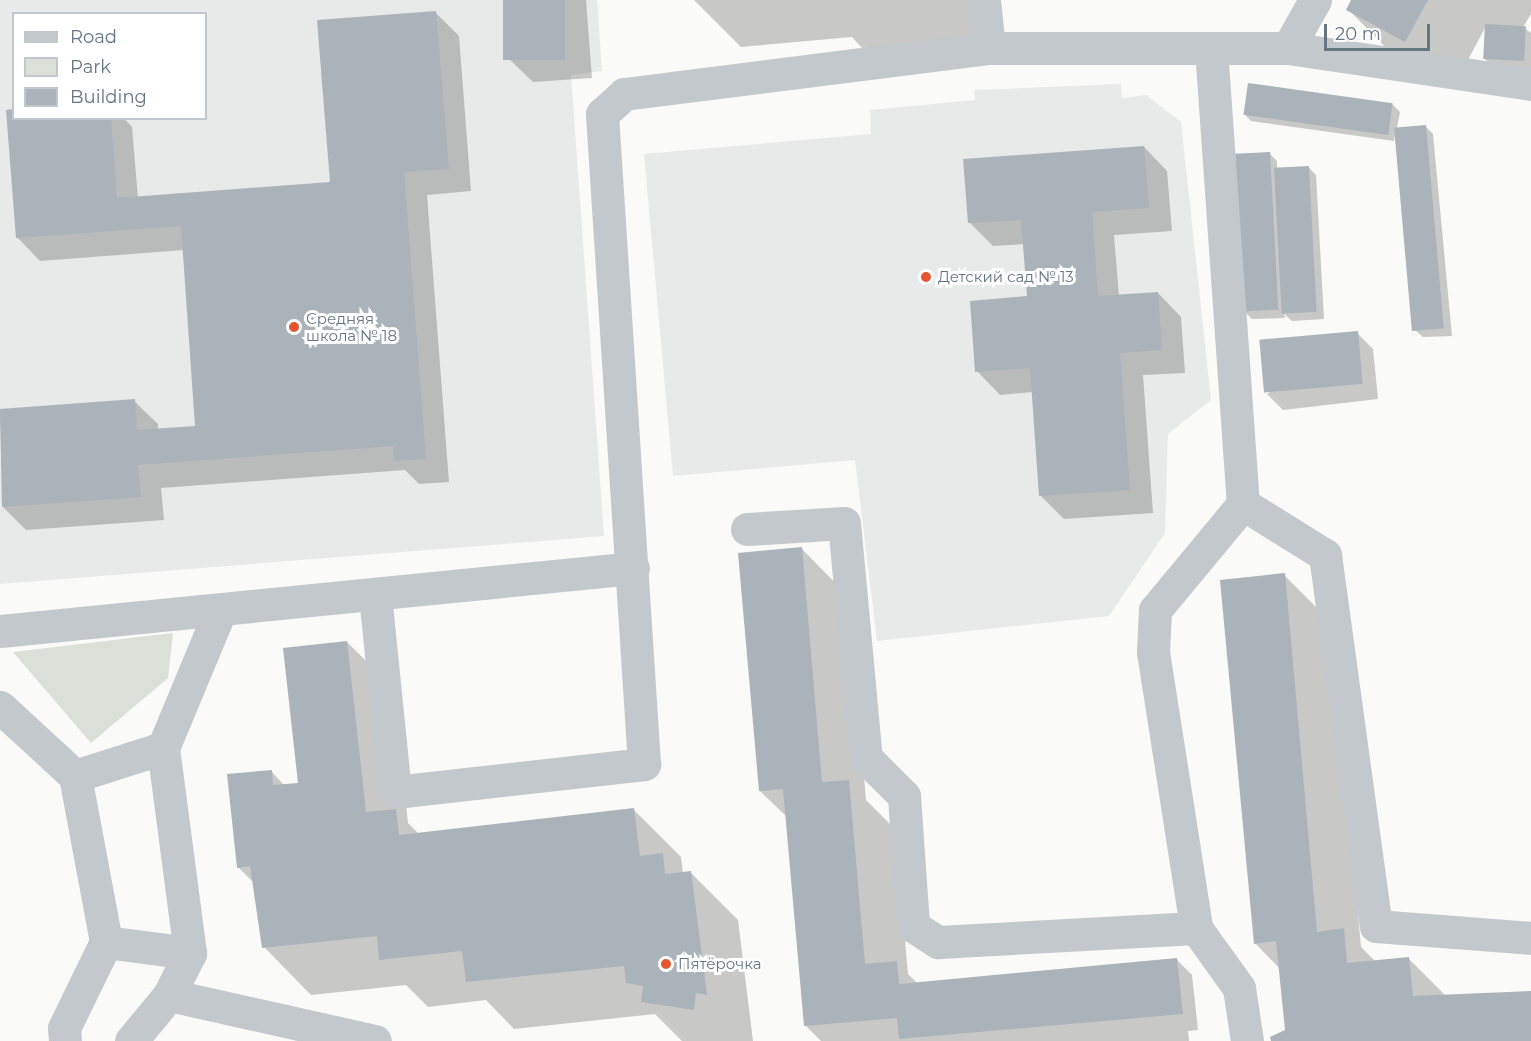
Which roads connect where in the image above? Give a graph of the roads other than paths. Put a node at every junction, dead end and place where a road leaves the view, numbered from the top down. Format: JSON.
{"nodes":[{"id":1,"x":984,"y":0,"type":"edge"},
{"id":2,"x":1315,"y":0,"type":"edge"},
{"id":3,"x":988,"y":48,"type":"junction"},
{"id":4,"x":1211,"y":48,"type":"junction"},
{"id":5,"x":1287,"y":48,"type":"junction"},
{"id":6,"x":1531,"y":89,"type":"edge"},
{"id":7,"x":1243,"y":504,"type":"junction"},
{"id":8,"x":747,"y":529,"type":"dead end"},
{"id":9,"x":633,"y":568,"type":"junction"},
{"id":10,"x":375,"y":595,"type":"junction"},
{"id":11,"x":220,"y":611,"type":"junction"},
{"id":12,"x":0,"y":631,"type":"edge"},
{"id":13,"x":0,"y":707,"type":"edge"},
{"id":14,"x":163,"y":748,"type":"junction"},
{"id":15,"x":75,"y":776,"type":"junction"},
{"id":16,"x":1196,"y":928,"type":"junction"},
{"id":17,"x":1531,"y":938,"type":"edge"},
{"id":18,"x":106,"y":942,"type":"junction"},
{"id":19,"x":190,"y":953,"type":"junction"},
{"id":20,"x":169,"y":995,"type":"junction"},
{"id":21,"x":65,"y":1041,"type":"edge"},
{"id":22,"x":131,"y":1041,"type":"edge"},
{"id":23,"x":375,"y":1041,"type":"edge"},
{"id":24,"x":1247,"y":1041,"type":"edge"}],
"edges":[{"from":1,"to":3,"type":"lane"},
{"from":2,"to":5,"type":"lane"},
{"from":3,"to":4,"type":"lane"},
{"from":3,"to":9,"type":"lane"},
{"from":4,"to":5,"type":"lane"},
{"from":4,"to":7,"type":"lane"},
{"from":5,"to":6,"type":"lane"},
{"from":7,"to":16,"type":"lane"},
{"from":7,"to":17,"type":"lane"},
{"from":8,"to":16,"type":"lane"},
{"from":9,"to":10,"type":"lane"},
{"from":9,"to":10,"type":"lane"},
{"from":10,"to":11,"type":"lane"},
{"from":11,"to":12,"type":"lane"},
{"from":11,"to":14,"type":"lane"},
{"from":13,"to":15,"type":"lane"},
{"from":14,"to":15,"type":"lane"},
{"from":14,"to":19,"type":"lane"},
{"from":15,"to":18,"type":"lane"},
{"from":16,"to":24,"type":"lane"},
{"from":18,"to":19,"type":"lane"},
{"from":18,"to":21,"type":"lane"},
{"from":19,"to":20,"type":"lane"},
{"from":20,"to":22,"type":"lane"},
{"from":20,"to":23,"type":"lane"}]}
